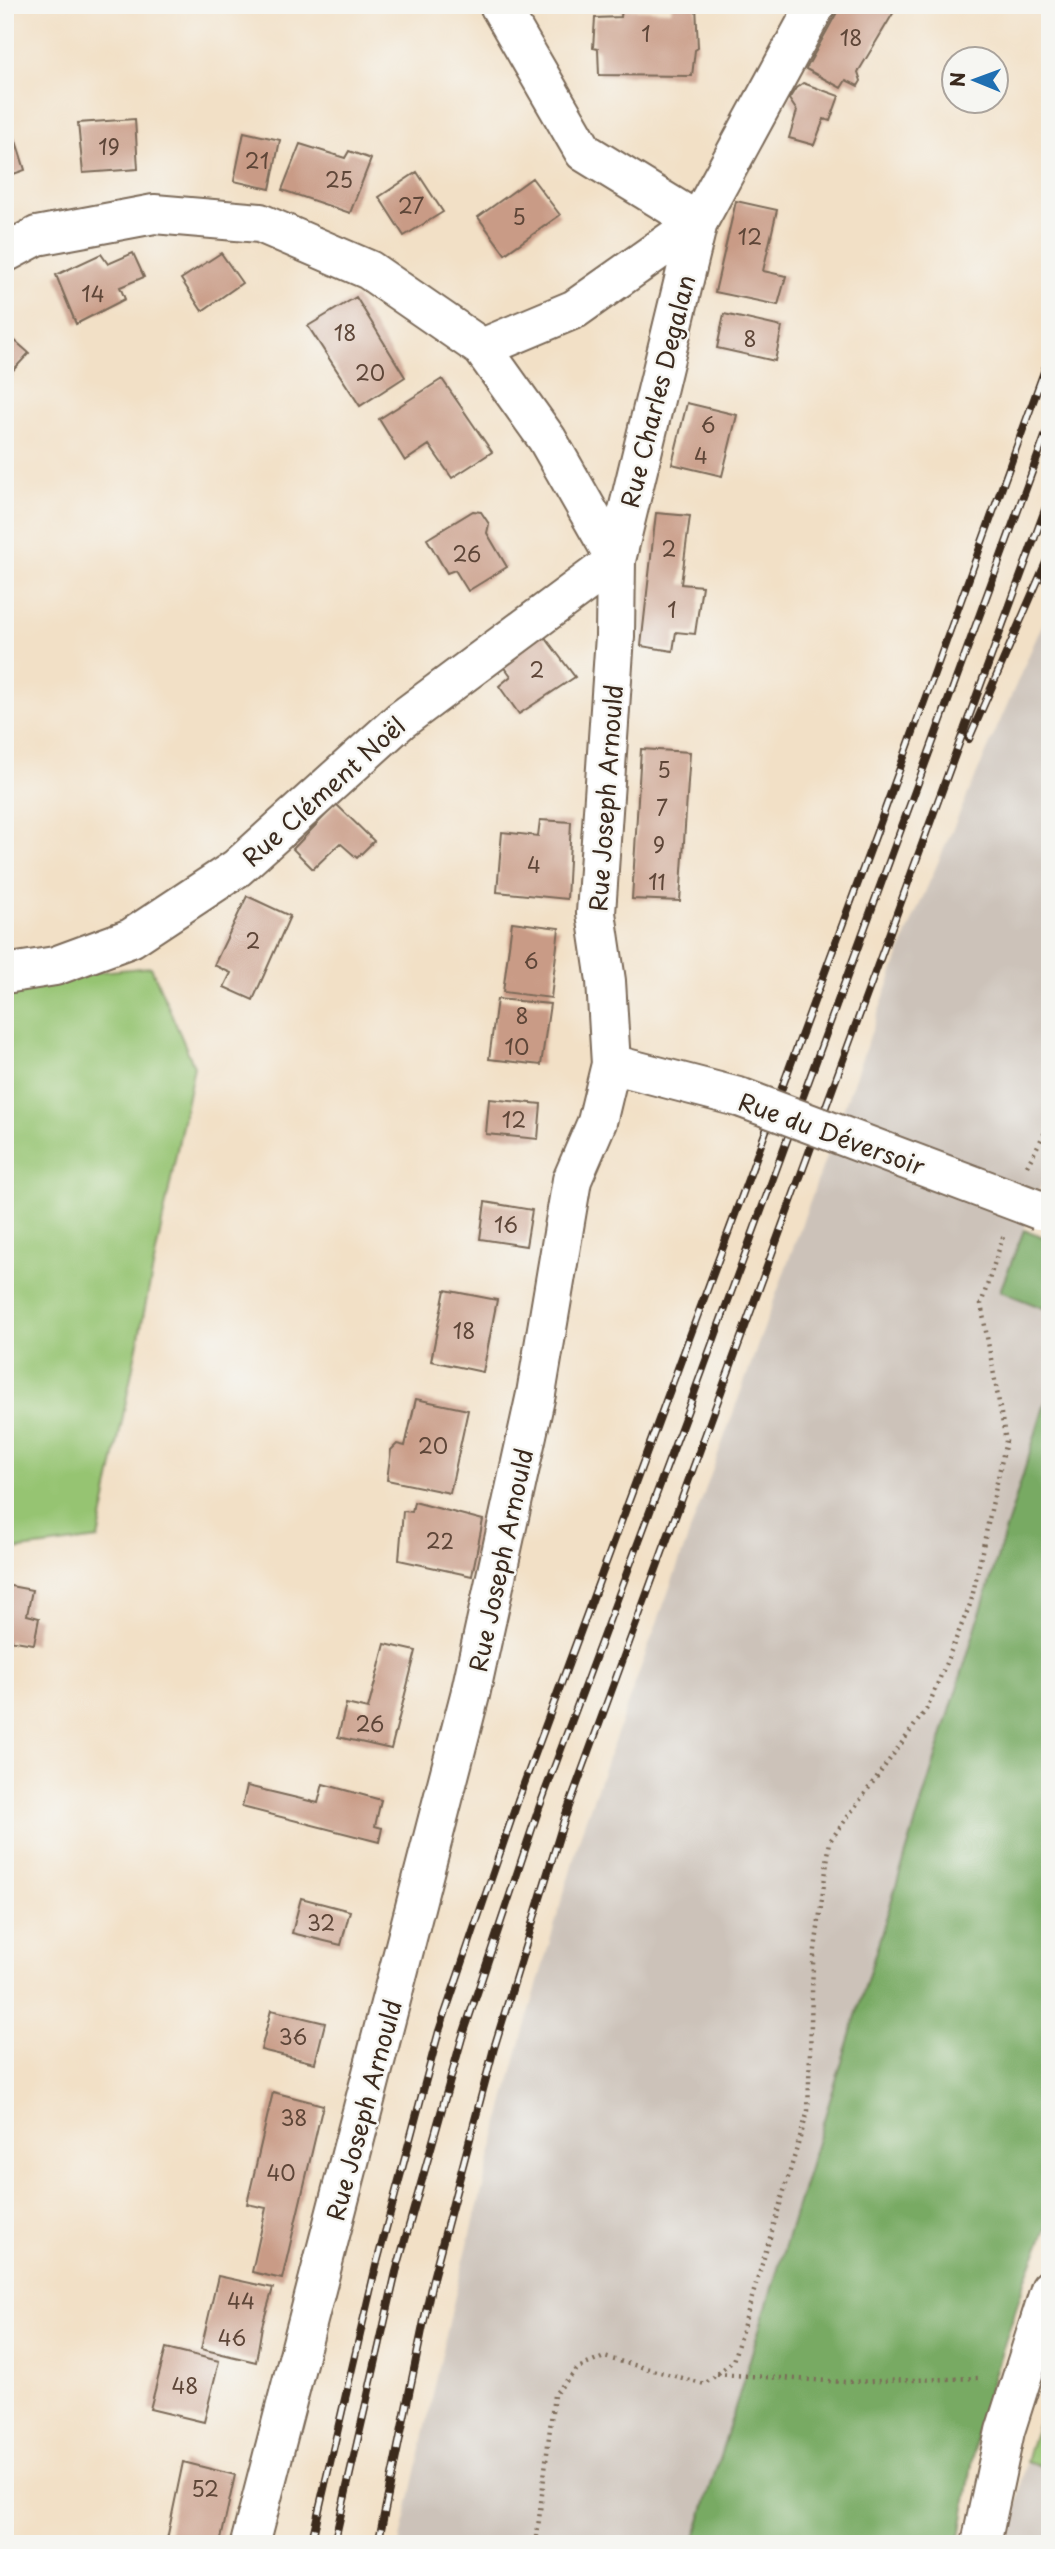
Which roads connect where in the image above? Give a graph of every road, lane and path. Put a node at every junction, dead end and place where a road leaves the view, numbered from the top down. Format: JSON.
{"nodes":[{"id":1,"x":499,"y":5,"type":"edge"},
{"id":2,"x":816,"y":5,"type":"edge"},
{"id":3,"x":698,"y":222,"type":"junction"},
{"id":4,"x":5,"y":253,"type":"edge"},
{"id":5,"x":482,"y":348,"type":"junction"},
{"id":6,"x":615,"y":560,"type":"junction"},
{"id":7,"x":5,"y":974,"type":"edge"},
{"id":8,"x":611,"y":1064,"type":"junction"},
{"id":9,"x":1050,"y":1123,"type":"edge"},
{"id":10,"x":1025,"y":1172,"type":"dead end"},
{"id":11,"x":1032,"y":1216,"type":"edge"},
{"id":12,"x":1050,"y":2289,"type":"edge"},
{"id":13,"x":716,"y":2374,"type":"junction"},
{"id":14,"x":1023,"y":2377,"type":"junction"},
{"id":15,"x":250,"y":2544,"type":"edge"},
{"id":16,"x":536,"y":2544,"type":"edge"},
{"id":17,"x":981,"y":2544,"type":"edge"}],
"edges":[{"from":1,"to":3,"type":"street"},
{"from":2,"to":3,"type":"street","name":"Rue Charles Degalan"},
{"from":3,"to":5,"type":"street","name":"Rue Charles Degalan"},
{"from":3,"to":6,"type":"street","name":"Rue Charles Degalan"},
{"from":4,"to":5,"type":"street"},
{"from":5,"to":6,"type":"street"},
{"from":6,"to":7,"type":"street","name":"Rue Clément Noël"},
{"from":6,"to":8,"type":"street","name":"Rue Joseph Arnould"},
{"from":8,"to":11,"type":"street","name":"Rue du Déversoir","bridge":true},
{"from":8,"to":15,"type":"street","name":"Rue Joseph Arnould"},
{"from":9,"to":10,"type":"path"},
{"from":11,"to":13,"type":"path"},
{"from":12,"to":14,"type":"street"},
{"from":13,"to":14,"type":"path"},
{"from":13,"to":16,"type":"path"},
{"from":14,"to":17,"type":"street"}]}
